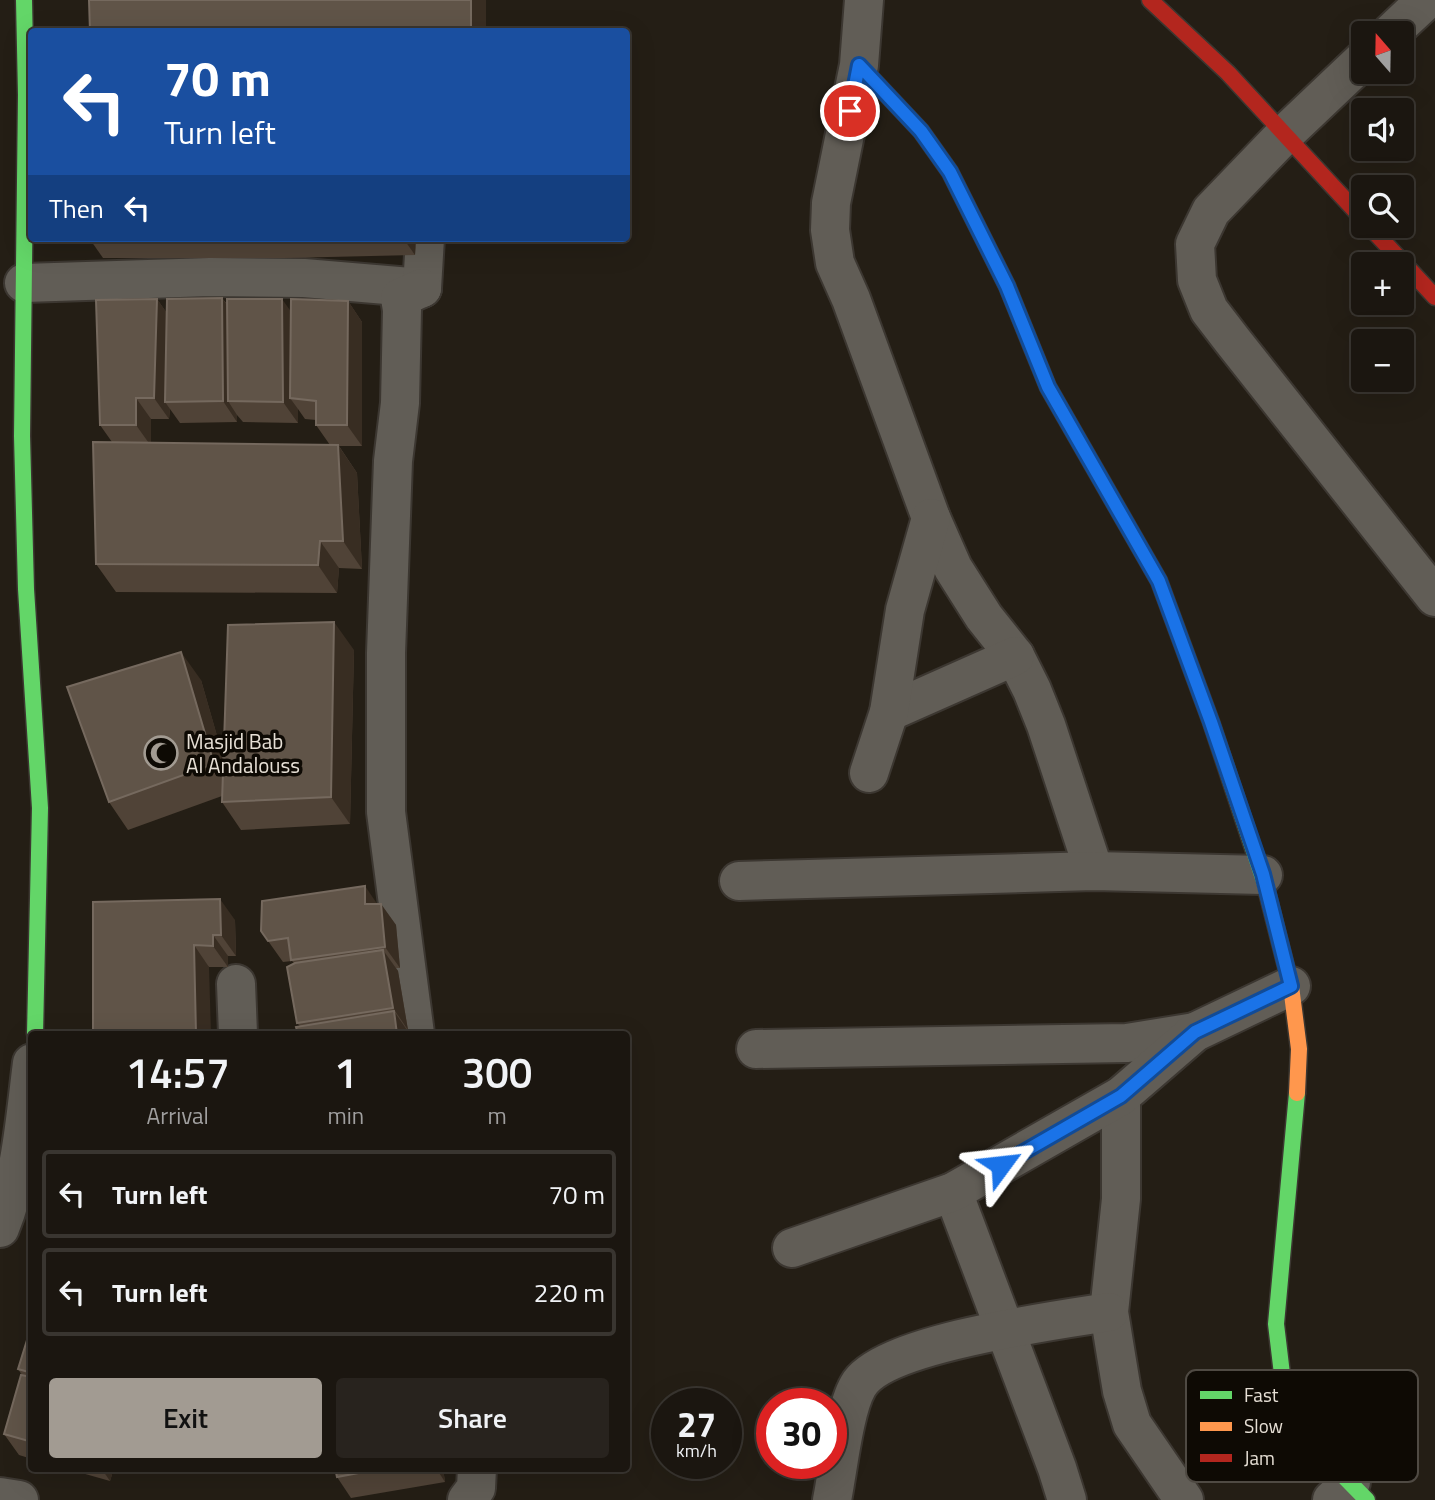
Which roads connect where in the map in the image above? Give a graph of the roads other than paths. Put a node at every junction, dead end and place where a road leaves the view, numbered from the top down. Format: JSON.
{"nodes":[{"id":1,"x":24,"y":0,"type":"edge"},
{"id":2,"x":864,"y":0,"type":"edge"},
{"id":3,"x":1150,"y":0,"type":"edge"},
{"id":4,"x":1426,"y":0,"type":"edge"},
{"id":5,"x":1404,"y":21,"type":"edge"},
{"id":6,"x":859,"y":65,"type":"junction"},
{"id":7,"x":1351,"y":71,"type":"edge"},
{"id":8,"x":28,"y":76,"type":"edge"},
{"id":9,"x":28,"y":133,"type":"edge"},
{"id":10,"x":1285,"y":134,"type":"junction"},
{"id":11,"x":1351,"y":206,"type":"edge"},
{"id":12,"x":1381,"y":238,"type":"edge"},
{"id":13,"x":425,"y":242,"type":"edge"},
{"id":14,"x":24,"y":283,"type":"junction"},
{"id":15,"x":422,"y":288,"type":"junction"},
{"id":16,"x":1435,"y":297,"type":"edge"},
{"id":17,"x":931,"y":518,"type":"junction"},
{"id":18,"x":1435,"y":597,"type":"edge"},
{"id":19,"x":1015,"y":656,"type":"junction"},
{"id":20,"x":889,"y":712,"type":"junction"},
{"id":21,"x":869,"y":774,"type":"dead end"},
{"id":22,"x":1094,"y":871,"type":"junction"},
{"id":23,"x":1263,"y":874,"type":"junction"},
{"id":24,"x":738,"y":881,"type":"dead end"},
{"id":25,"x":236,"y":984,"type":"dead end"},
{"id":26,"x":1291,"y":986,"type":"junction"},
{"id":27,"x":35,"y":1031,"type":"edge"},
{"id":28,"x":238,"y":1031,"type":"edge"},
{"id":29,"x":415,"y":1031,"type":"edge"},
{"id":30,"x":1195,"y":1032,"type":"junction"},
{"id":31,"x":756,"y":1049,"type":"dead end"},
{"id":32,"x":28,"y":1094,"type":"edge"},
{"id":33,"x":1121,"y":1096,"type":"junction"},
{"id":34,"x":953,"y":1192,"type":"junction"},
{"id":35,"x":22,"y":1193,"type":"edge"},
{"id":36,"x":0,"y":1228,"type":"edge"},
{"id":37,"x":792,"y":1248,"type":"dead end"},
{"id":38,"x":1110,"y":1312,"type":"junction"},
{"id":39,"x":1004,"y":1328,"type":"junction"},
{"id":40,"x":1282,"y":1370,"type":"edge"},
{"id":41,"x":477,"y":1472,"type":"edge"},
{"id":42,"x":1169,"y":1495,"type":"edge"},
{"id":43,"x":0,"y":1497,"type":"edge"},
{"id":44,"x":19,"y":1500,"type":"edge"},
{"id":45,"x":467,"y":1500,"type":"edge"},
{"id":46,"x":832,"y":1500,"type":"edge"},
{"id":47,"x":1067,"y":1500,"type":"edge"}],
"edges":[{"from":1,"to":8,"type":"street"},
{"from":2,"to":6,"type":"street"},
{"from":3,"to":10,"type":"street"},
{"from":4,"to":5,"type":"street"},
{"from":6,"to":17,"type":"street"},
{"from":6,"to":23,"type":"street"},
{"from":7,"to":10,"type":"street"},
{"from":9,"to":14,"type":"street"},
{"from":10,"to":11,"type":"street"},
{"from":10,"to":18,"type":"street"},
{"from":12,"to":16,"type":"street"},
{"from":13,"to":15,"type":"street"},
{"from":14,"to":15,"type":"street"},
{"from":14,"to":27,"type":"street"},
{"from":15,"to":29,"type":"street"},
{"from":17,"to":19,"type":"street"},
{"from":17,"to":20,"type":"street"},
{"from":19,"to":20,"type":"street"},
{"from":19,"to":22,"type":"street"},
{"from":20,"to":21,"type":"street"},
{"from":22,"to":23,"type":"street"},
{"from":22,"to":24,"type":"street"},
{"from":23,"to":26,"type":"street"},
{"from":25,"to":28,"type":"street"},
{"from":26,"to":30,"type":"street"},
{"from":26,"to":40,"type":"street"},
{"from":30,"to":31,"type":"street"},
{"from":30,"to":33,"type":"street"},
{"from":32,"to":35,"type":"street"},
{"from":33,"to":34,"type":"street"},
{"from":33,"to":38,"type":"street"},
{"from":34,"to":37,"type":"street"},
{"from":34,"to":39,"type":"street"},
{"from":35,"to":36,"type":"street"},
{"from":38,"to":39,"type":"street"},
{"from":38,"to":42,"type":"street"},
{"from":39,"to":46,"type":"street"},
{"from":39,"to":47,"type":"street"},
{"from":41,"to":45,"type":"street"},
{"from":43,"to":44,"type":"street"}]}
